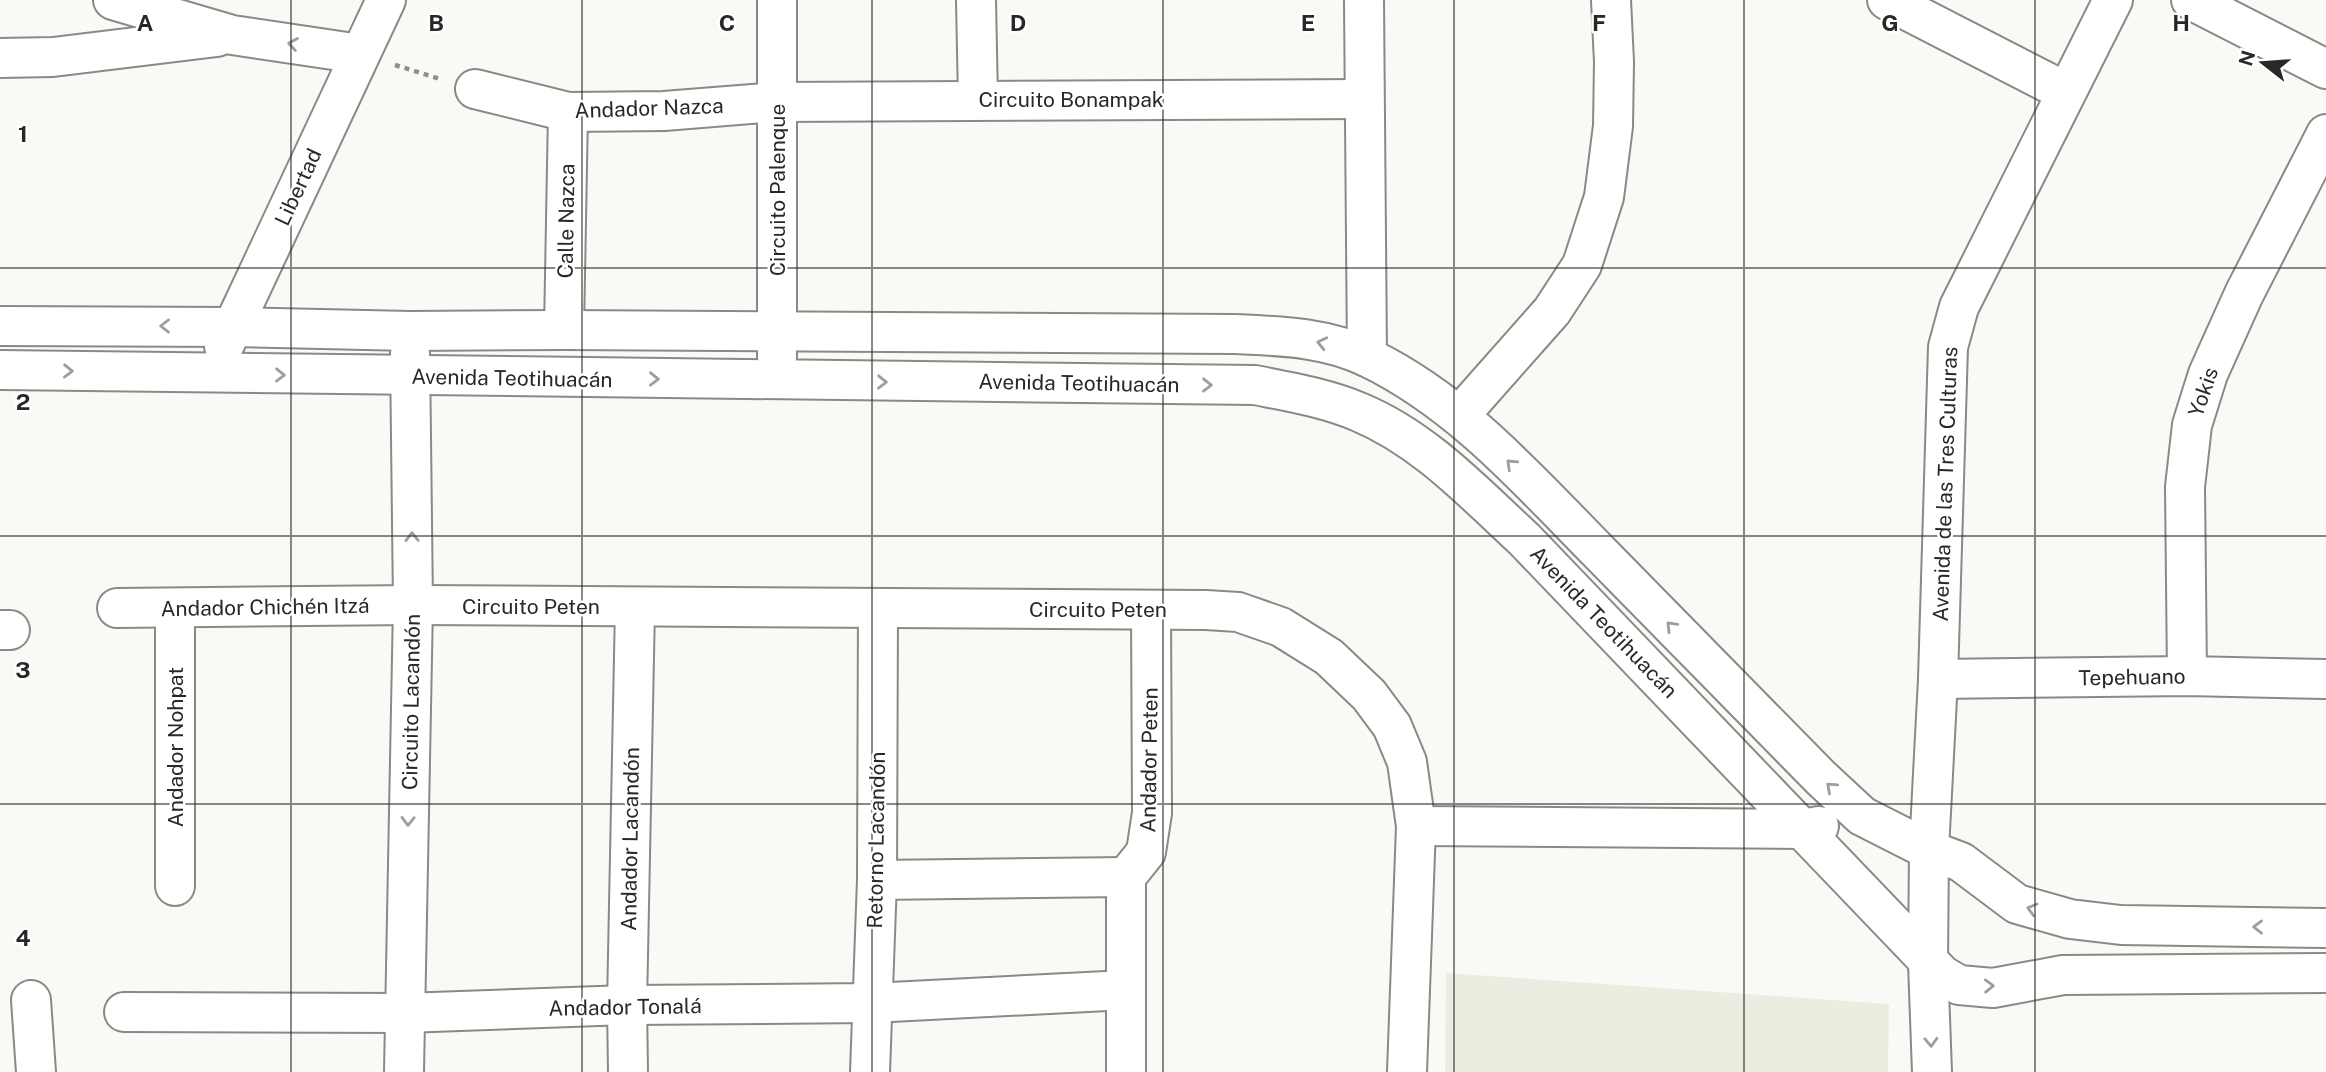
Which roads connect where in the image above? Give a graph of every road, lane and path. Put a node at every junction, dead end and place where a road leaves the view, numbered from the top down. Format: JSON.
{"nodes":[{"id":1,"x":113,"y":0,"type":"edge"},
{"id":2,"x":386,"y":0,"type":"edge"},
{"id":3,"x":777,"y":0,"type":"edge"},
{"id":4,"x":976,"y":0,"type":"edge"},
{"id":5,"x":1364,"y":0,"type":"edge"},
{"id":6,"x":1611,"y":0,"type":"edge"},
{"id":7,"x":1887,"y":0,"type":"edge"},
{"id":8,"x":2113,"y":0,"type":"edge"},
{"id":9,"x":2190,"y":0,"type":"edge"},
{"id":10,"x":232,"y":35,"type":"junction"},
{"id":11,"x":360,"y":54,"type":"junction"},
{"id":12,"x":0,"y":58,"type":"edge"},
{"id":13,"x":2326,"y":69,"type":"edge"},
{"id":14,"x":475,"y":89,"type":"joint"},
{"id":15,"x":2066,"y":92,"type":"junction"},
{"id":16,"x":1364,"y":99,"type":"junction"},
{"id":17,"x":978,"y":100,"type":"junction"},
{"id":18,"x":777,"y":102,"type":"junction"},
{"id":19,"x":568,"y":112,"type":"junction"},
{"id":20,"x":2326,"y":134,"type":"edge"},
{"id":21,"x":0,"y":326,"type":"edge"},
{"id":22,"x":233,"y":327,"type":"junction"},
{"id":23,"x":564,"y":330,"type":"junction"},
{"id":24,"x":410,"y":331,"type":"junction"},
{"id":25,"x":777,"y":332,"type":"junction"},
{"id":26,"x":1367,"y":357,"type":"junction"},
{"id":27,"x":0,"y":370,"type":"edge"},
{"id":28,"x":211,"y":373,"type":"junction"},
{"id":29,"x":411,"y":377,"type":"junction"},
{"id":30,"x":776,"y":381,"type":"junction"},
{"id":31,"x":1460,"y":415,"type":"junction"},
{"id":32,"x":413,"y":605,"type":"junction"},
{"id":33,"x":635,"y":607,"type":"junction"},
{"id":34,"x":117,"y":608,"type":"dead end"},
{"id":35,"x":175,"y":608,"type":"junction"},
{"id":36,"x":878,"y":608,"type":"junction"},
{"id":37,"x":1151,"y":610,"type":"junction"},
{"id":38,"x":2187,"y":676,"type":"junction"},
{"id":39,"x":1938,"y":679,"type":"junction"},
{"id":40,"x":2326,"y":679,"type":"edge"},
{"id":41,"x":1863,"y":816,"type":"junction"},
{"id":42,"x":1416,"y":826,"type":"junction"},
{"id":43,"x":1803,"y":829,"type":"junction"},
{"id":44,"x":1929,"y":850,"type":"junction"},
{"id":45,"x":1126,"y":877,"type":"junction"},
{"id":46,"x":877,"y":880,"type":"junction"},
{"id":47,"x":174,"y":886,"type":"dead end"},
{"id":48,"x":2326,"y":928,"type":"edge"},
{"id":49,"x":1928,"y":963,"type":"junction"},
{"id":50,"x":2326,"y":973,"type":"edge"},
{"id":51,"x":1126,"y":990,"type":"junction"},
{"id":52,"x":31,"y":1000,"type":"dead end"},
{"id":53,"x":871,"y":1003,"type":"junction"},
{"id":54,"x":626,"y":1005,"type":"junction"},
{"id":55,"x":124,"y":1012,"type":"dead end"},
{"id":56,"x":404,"y":1013,"type":"junction"},
{"id":57,"x":36,"y":1072,"type":"edge"},
{"id":58,"x":404,"y":1072,"type":"edge"},
{"id":59,"x":628,"y":1072,"type":"edge"},
{"id":60,"x":870,"y":1072,"type":"edge"},
{"id":61,"x":1126,"y":1072,"type":"edge"},
{"id":62,"x":1407,"y":1072,"type":"edge"},
{"id":63,"x":1932,"y":1072,"type":"edge"}],
"edges":[{"from":1,"to":10,"type":"street"},
{"from":2,"to":11,"type":"street","name":"Libertad"},
{"from":3,"to":18,"type":"street","name":"Circuito Palenque"},
{"from":4,"to":17,"type":"street"},
{"from":5,"to":16,"type":"street"},
{"from":6,"to":31,"type":"street"},
{"from":7,"to":15,"type":"street"},
{"from":8,"to":15,"type":"street","name":"Avenida de las Tres Culturas"},
{"from":9,"to":13,"type":"street"},
{"from":11,"to":10,"type":"street","one_way":true},
{"from":10,"to":12,"type":"street"},
{"from":11,"to":14,"type":"path"},
{"from":11,"to":22,"type":"street","name":"Libertad"},
{"from":14,"to":19,"type":"street","name":"Andador Nazca"},
{"from":15,"to":39,"type":"street","name":"Avenida de las Tres Culturas"},
{"from":16,"to":17,"type":"street","name":"Circuito Bonampak"},
{"from":16,"to":26,"type":"street"},
{"from":17,"to":18,"type":"street","name":"Circuito Bonampak"},
{"from":18,"to":19,"type":"street","name":"Andador Nazca"},
{"from":18,"to":25,"type":"street","name":"Circuito Palenque"},
{"from":19,"to":23,"type":"street","name":"Calle Nazca"},
{"from":20,"to":38,"type":"street","name":"Yokis"},
{"from":22,"to":21,"type":"street","one_way":true},
{"from":22,"to":24,"type":"street"},
{"from":22,"to":28,"type":"street","name":"Libertad"},
{"from":23,"to":24,"type":"street"},
{"from":23,"to":25,"type":"street"},
{"from":24,"to":29,"type":"street","name":"Circuito Lacandón"},
{"from":26,"to":25,"type":"street","one_way":true},
{"from":25,"to":30,"type":"street","name":"Circuito Palenque"},
{"from":26,"to":31,"type":"street"},
{"from":27,"to":28,"type":"street","name":"Avenida Teotihuacán","one_way":true},
{"from":28,"to":29,"type":"street","name":"Avenida Teotihuacán","one_way":true},
{"from":29,"to":30,"type":"street","name":"Avenida Teotihuacán","one_way":true},
{"from":32,"to":29,"type":"street","name":"Circuito Lacandón","one_way":true},
{"from":30,"to":43,"type":"street","name":"Avenida Teotihuacán","one_way":true},
{"from":41,"to":31,"type":"street","one_way":true},
{"from":32,"to":33,"type":"street","name":"Circuito Peten"},
{"from":32,"to":35,"type":"street","name":"Andador Chichén Itzá"},
{"from":32,"to":56,"type":"street","name":"Circuito Lacandón","one_way":true},
{"from":33,"to":36,"type":"street","name":"Circuito Peten"},
{"from":33,"to":54,"type":"street","name":"Andador Lacandón"},
{"from":34,"to":35,"type":"street","name":"Andador Chichén Itzá"},
{"from":35,"to":47,"type":"street","name":"Andador Nohpat"},
{"from":36,"to":37,"type":"street","name":"Circuito Peten"},
{"from":36,"to":46,"type":"street","name":"Retorno Lacandón"},
{"from":37,"to":42,"type":"street","name":"Circuito Peten"},
{"from":37,"to":45,"type":"street","name":"Andador Peten"},
{"from":38,"to":39,"type":"street","name":"Tepehuano"},
{"from":38,"to":40,"type":"street","name":"Tepehuano"},
{"from":39,"to":44,"type":"street","name":"Avenida de las Tres Culturas"},
{"from":41,"to":43,"type":"street"},
{"from":41,"to":44,"type":"street"},
{"from":42,"to":43,"type":"street"},
{"from":42,"to":62,"type":"street","name":"Circuito Peten"},
{"from":43,"to":49,"type":"street","name":"Avenida Teotihuacán"},
{"from":48,"to":44,"type":"street","one_way":true},
{"from":44,"to":49,"type":"street","name":"Avenida de las Tres Culturas"},
{"from":45,"to":46,"type":"street"},
{"from":45,"to":51,"type":"street"},
{"from":46,"to":53,"type":"street","name":"Retorno Lacandón"},
{"from":49,"to":50,"type":"street","name":"Avenida Teotihuacán","one_way":true},
{"from":49,"to":63,"type":"street","name":"Avenida de las Tres Culturas","one_way":true},
{"from":51,"to":53,"type":"street","name":"Andador Tonalá"},
{"from":51,"to":61,"type":"street"},
{"from":52,"to":57,"type":"street"},
{"from":53,"to":54,"type":"street","name":"Andador Tonalá"},
{"from":53,"to":60,"type":"street","name":"Retorno Lacandón"},
{"from":54,"to":56,"type":"street","name":"Andador Tonalá"},
{"from":54,"to":59,"type":"street","name":"Andador Lacandón"},
{"from":55,"to":56,"type":"street","name":"Andador Tonalá"},
{"from":56,"to":58,"type":"street","name":"Circuito Lacandón"}]}
